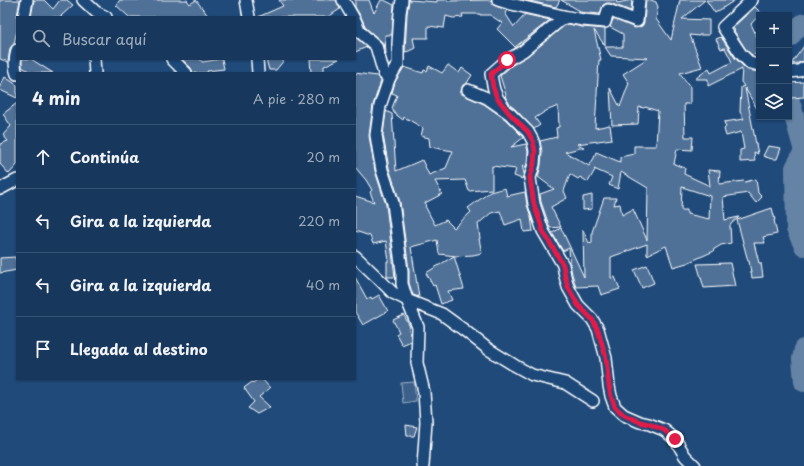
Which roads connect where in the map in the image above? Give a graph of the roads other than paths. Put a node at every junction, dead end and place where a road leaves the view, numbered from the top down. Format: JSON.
{"nodes":[{"id":1,"x":27,"y":0,"type":"edge"},
{"id":2,"x":83,"y":0,"type":"edge"},
{"id":3,"x":246,"y":0,"type":"edge"},
{"id":4,"x":343,"y":0,"type":"edge"},
{"id":5,"x":402,"y":0,"type":"edge"},
{"id":6,"x":498,"y":0,"type":"edge"},
{"id":7,"x":639,"y":0,"type":"edge"},
{"id":8,"x":752,"y":0,"type":"edge"},
{"id":9,"x":99,"y":15,"type":"edge"},
{"id":10,"x":24,"y":16,"type":"edge"},
{"id":11,"x":249,"y":16,"type":"edge"},
{"id":12,"x":352,"y":16,"type":"edge"},
{"id":13,"x":568,"y":17,"type":"junction"},
{"id":14,"x":356,"y":22,"type":"edge"},
{"id":15,"x":16,"y":58,"type":"edge"},
{"id":16,"x":94,"y":60,"type":"edge"},
{"id":17,"x":173,"y":60,"type":"edge"},
{"id":18,"x":257,"y":60,"type":"edge"},
{"id":19,"x":756,"y":64,"type":"edge"},
{"id":20,"x":16,"y":72,"type":"edge"},
{"id":21,"x":95,"y":72,"type":"edge"},
{"id":22,"x":185,"y":72,"type":"edge"},
{"id":23,"x":258,"y":72,"type":"edge"},
{"id":24,"x":389,"y":79,"type":"junction"},
{"id":25,"x":468,"y":90,"type":"dead end"},
{"id":26,"x":510,"y":114,"type":"junction"},
{"id":27,"x":16,"y":181,"type":"edge"},
{"id":28,"x":0,"y":189,"type":"edge"},
{"id":29,"x":356,"y":256,"type":"edge"},
{"id":30,"x":407,"y":300,"type":"junction"},
{"id":31,"x":593,"y":401,"type":"dead end"},
{"id":32,"x":423,"y":466,"type":"edge"},
{"id":33,"x":695,"y":466,"type":"edge"}],
"edges":[{"from":1,"to":10,"type":"street"},
{"from":2,"to":9,"type":"street"},
{"from":3,"to":11,"type":"street"},
{"from":4,"to":12,"type":"street"},
{"from":5,"to":24,"type":"street"},
{"from":6,"to":13,"type":"street"},
{"from":7,"to":13,"type":"street"},
{"from":8,"to":19,"type":"street"},
{"from":13,"to":26,"type":"street"},
{"from":14,"to":24,"type":"street"},
{"from":15,"to":20,"type":"street"},
{"from":16,"to":21,"type":"street"},
{"from":17,"to":22,"type":"street"},
{"from":18,"to":23,"type":"street"},
{"from":24,"to":30,"type":"street"},
{"from":25,"to":26,"type":"street"},
{"from":26,"to":33,"type":"street"},
{"from":27,"to":28,"type":"street"},
{"from":29,"to":30,"type":"street"},
{"from":30,"to":31,"type":"street"},
{"from":30,"to":32,"type":"street"}]}
